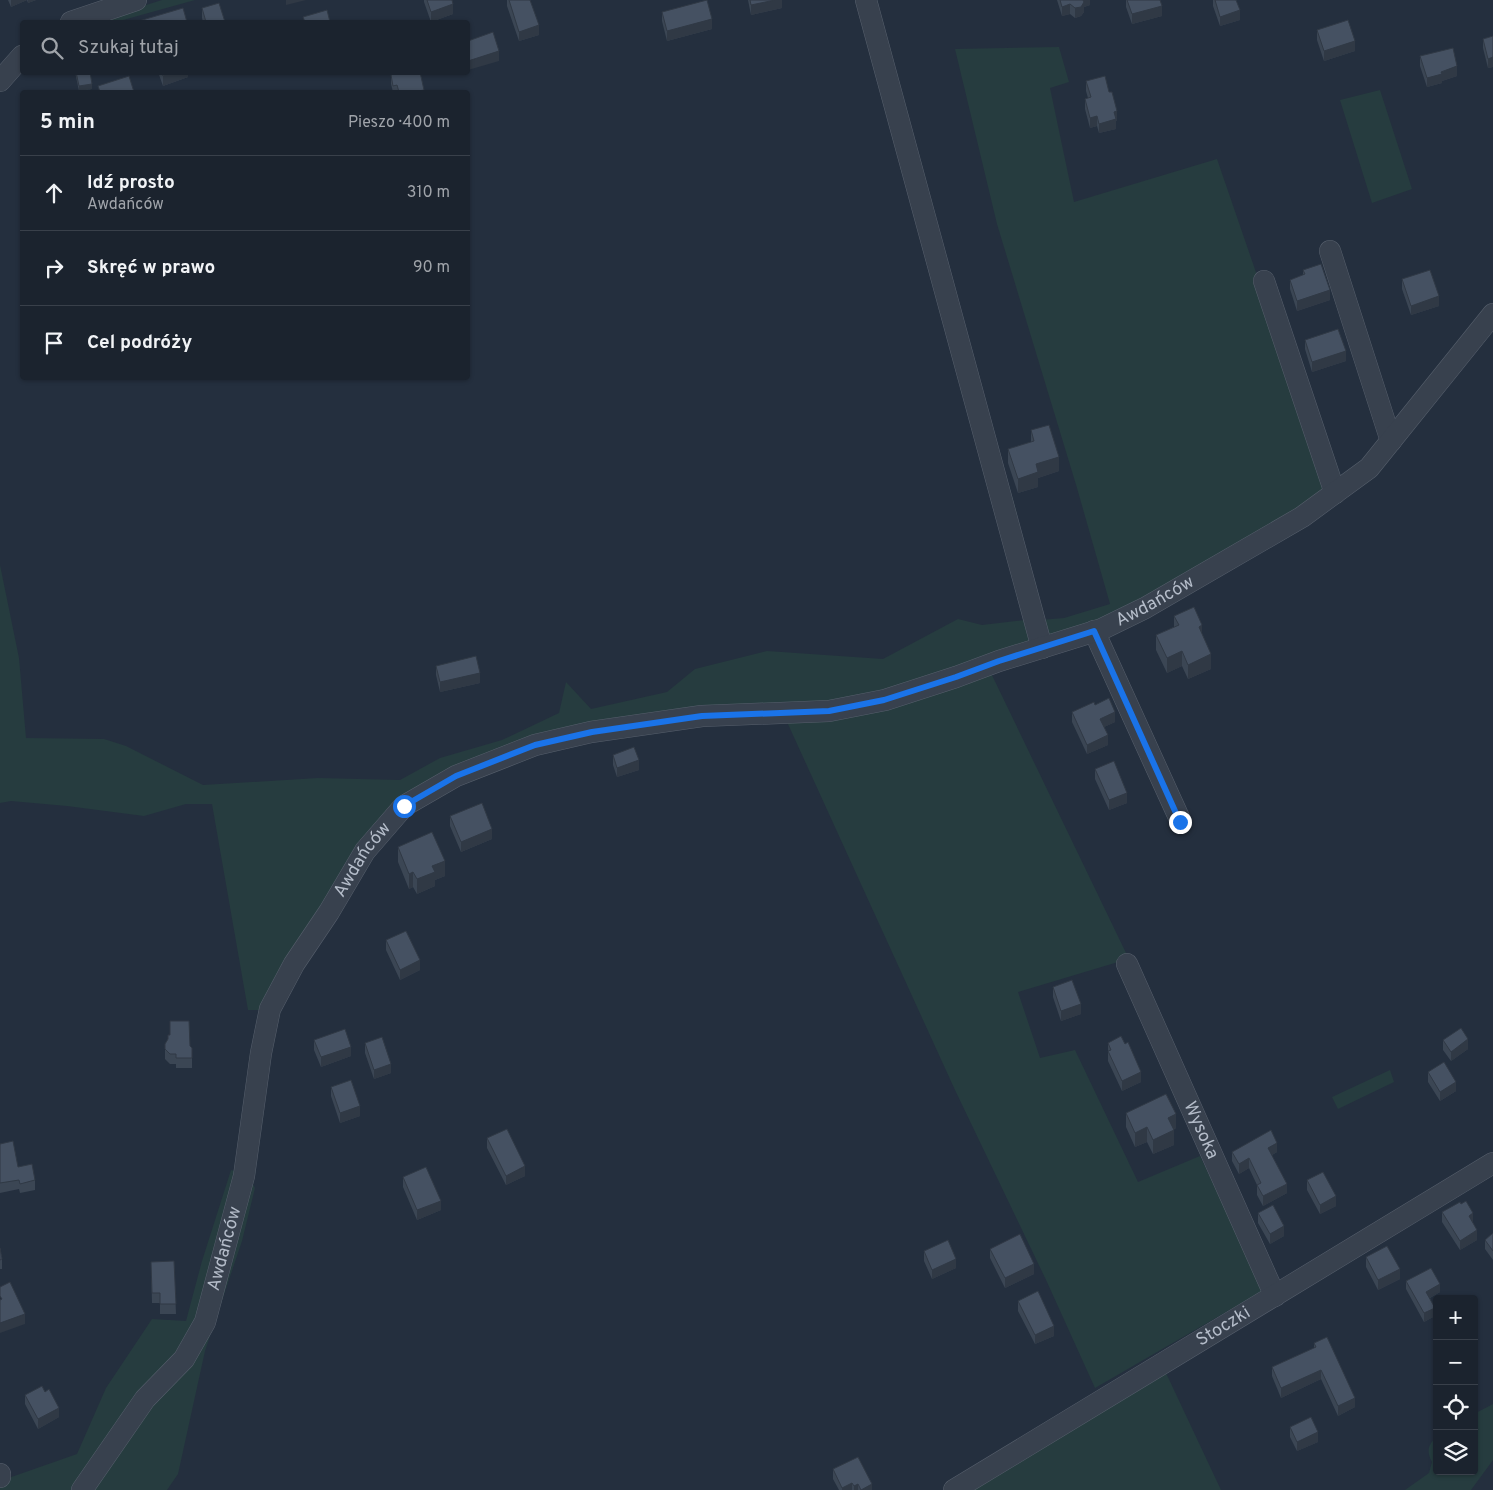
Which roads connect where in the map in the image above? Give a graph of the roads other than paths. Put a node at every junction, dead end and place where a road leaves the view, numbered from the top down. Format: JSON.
{"nodes":[{"id":1,"x":136,"y":0,"type":"edge"},
{"id":2,"x":866,"y":0,"type":"edge"},
{"id":3,"x":77,"y":20,"type":"edge"},
{"id":4,"x":20,"y":58,"type":"edge"},
{"id":5,"x":0,"y":81,"type":"edge"},
{"id":6,"x":1330,"y":251,"type":"dead end"},
{"id":7,"x":1264,"y":281,"type":"dead end"},
{"id":8,"x":1493,"y":314,"type":"edge"},
{"id":9,"x":1391,"y":440,"type":"junction"},
{"id":10,"x":1335,"y":493,"type":"junction"},
{"id":11,"x":1094,"y":631,"type":"junction"},
{"id":12,"x":1042,"y":648,"type":"junction"},
{"id":13,"x":1180,"y":822,"type":"dead end"},
{"id":14,"x":1127,"y":964,"type":"dead end"},
{"id":15,"x":1493,"y":1163,"type":"edge"},
{"id":16,"x":1275,"y":1296,"type":"junction"},
{"id":17,"x":82,"y":1490,"type":"edge"},
{"id":18,"x":954,"y":1490,"type":"edge"}],
"edges":[{"from":1,"to":3,"type":"street"},
{"from":2,"to":12,"type":"street"},
{"from":4,"to":5,"type":"street"},
{"from":6,"to":9,"type":"street"},
{"from":7,"to":10,"type":"street"},
{"from":8,"to":9,"type":"street","name":"Awdańców"},
{"from":9,"to":10,"type":"street","name":"Awdańców"},
{"from":10,"to":11,"type":"street","name":"Awdańców"},
{"from":11,"to":12,"type":"street","name":"Awdańców"},
{"from":11,"to":13,"type":"street"},
{"from":12,"to":17,"type":"street","name":"Awdańców"},
{"from":14,"to":16,"type":"street","name":"Wysoka"},
{"from":15,"to":16,"type":"street","name":"Stoczki"},
{"from":16,"to":18,"type":"street","name":"Stoczki"}]}
